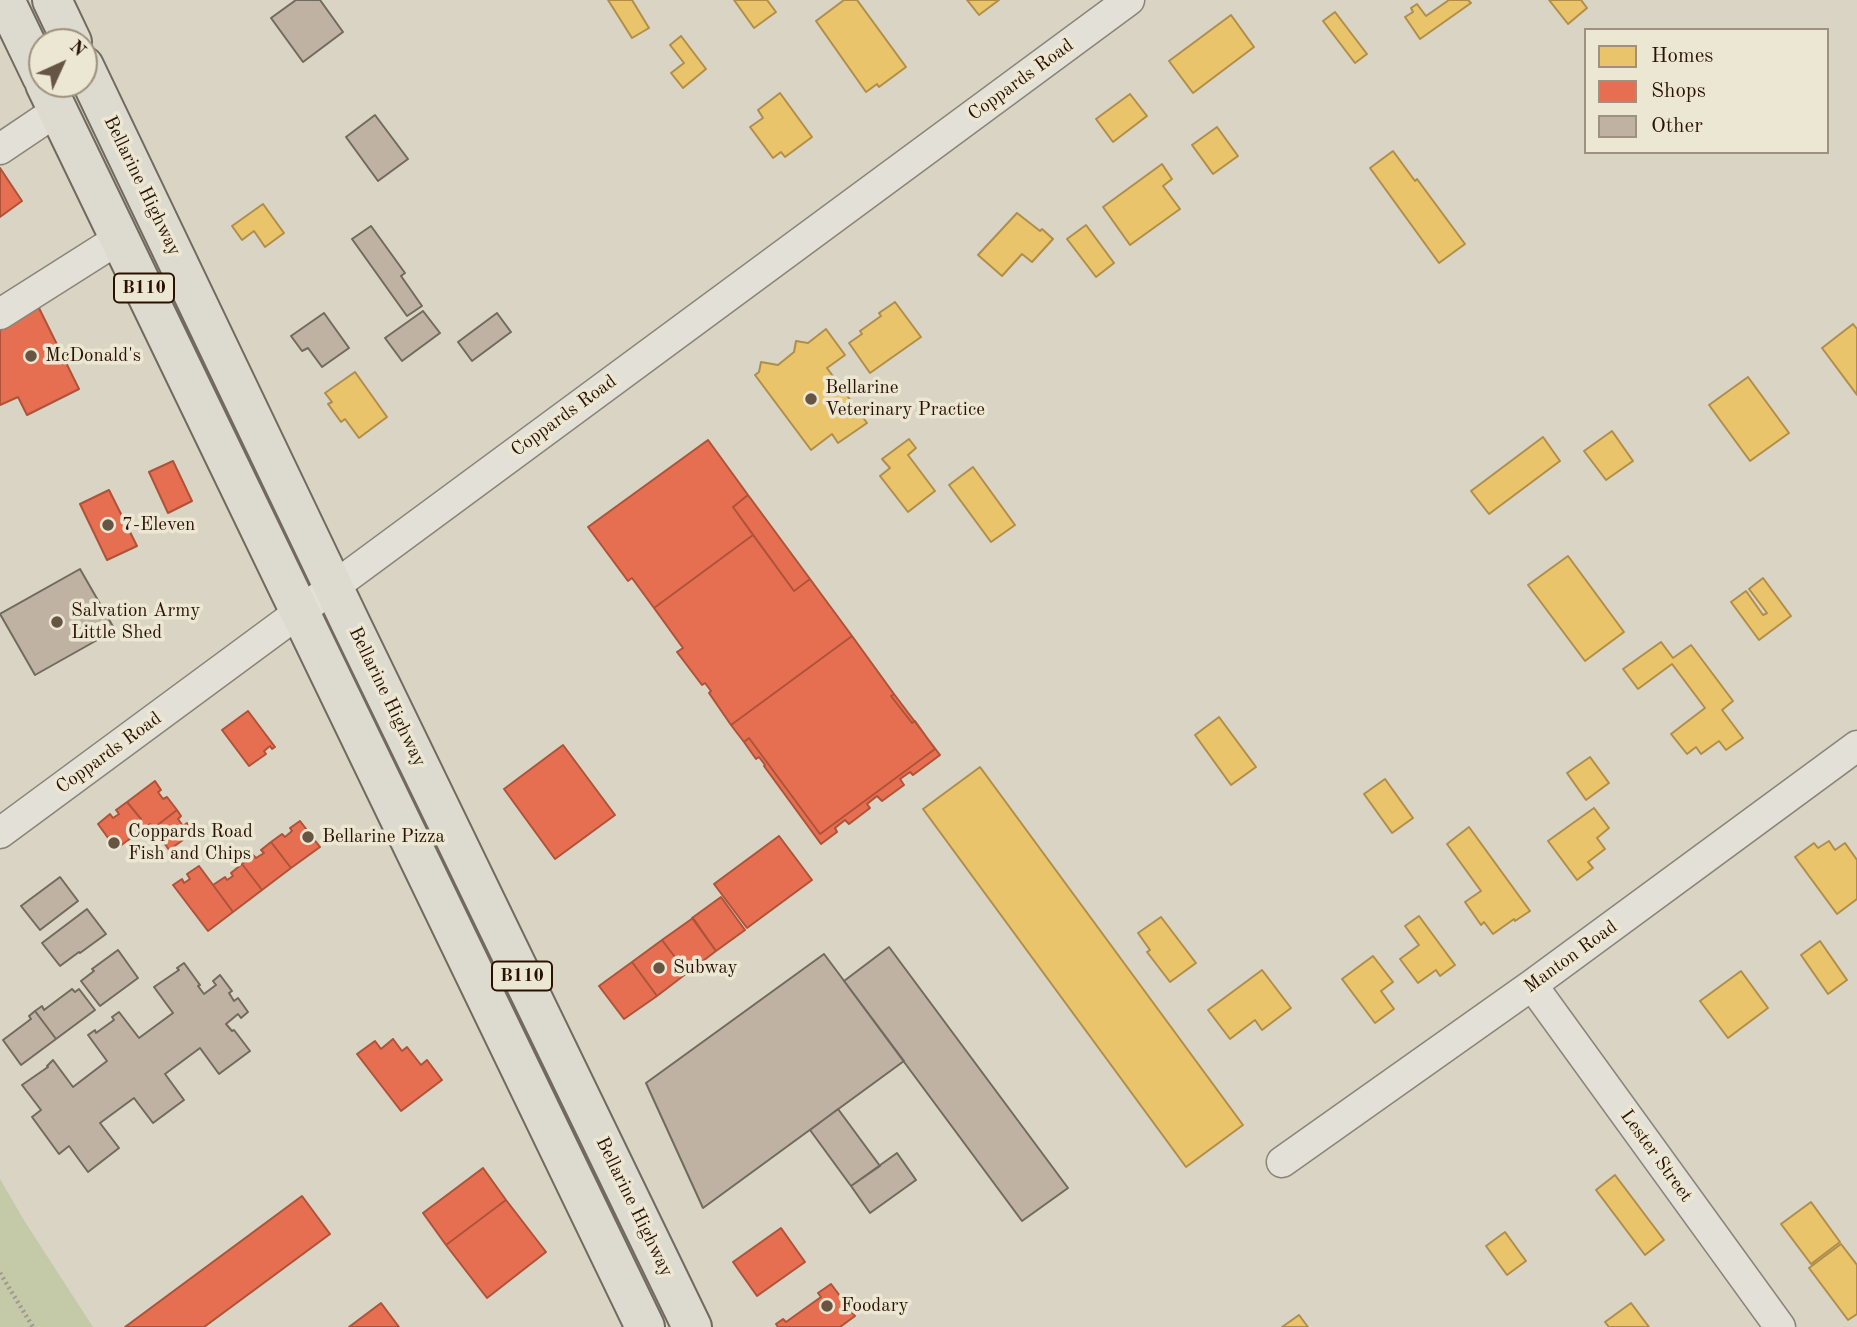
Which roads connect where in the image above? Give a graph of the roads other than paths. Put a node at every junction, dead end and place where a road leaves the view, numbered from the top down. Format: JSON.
{"nodes":[{"id":1,"x":5,"y":0,"type":"edge"},
{"id":2,"x":52,"y":0,"type":"edge"},
{"id":3,"x":1129,"y":0,"type":"edge"},
{"id":4,"x":65,"y":28,"type":"edge"},
{"id":5,"x":28,"y":48,"type":"edge"},
{"id":6,"x":98,"y":95,"type":"edge"},
{"id":7,"x":41,"y":98,"type":"edge"},
{"id":8,"x":52,"y":98,"type":"edge"},
{"id":9,"x":0,"y":149,"type":"edge"},
{"id":10,"x":120,"y":239,"type":"junction"},
{"id":11,"x":0,"y":314,"type":"edge"},
{"id":12,"x":335,"y":586,"type":"junction"},
{"id":13,"x":300,"y":612,"type":"junction"},
{"id":14,"x":1857,"y":746,"type":"edge"},
{"id":15,"x":0,"y":832,"type":"edge"},
{"id":16,"x":1532,"y":985,"type":"junction"},
{"id":17,"x":1282,"y":1162,"type":"dead end"},
{"id":18,"x":645,"y":1327,"type":"edge"},
{"id":19,"x":692,"y":1327,"type":"edge"},
{"id":20,"x":1780,"y":1327,"type":"edge"}],
"edges":[{"from":1,"to":5,"type":"highway","number":"B110"},
{"from":2,"to":4,"type":"highway"},
{"from":3,"to":12,"type":"street","name":"Coppards Road"},
{"from":6,"to":12,"type":"highway","name":"Bellarine Highway","number":"B110"},
{"from":7,"to":9,"type":"street"},
{"from":8,"to":10,"type":"highway","number":"B110"},
{"from":10,"to":11,"type":"street"},
{"from":10,"to":13,"type":"highway","number":"B110"},
{"from":12,"to":13,"type":"street","name":"Coppards Road"},
{"from":12,"to":19,"type":"highway","name":"Bellarine Highway","number":"B110"},
{"from":13,"to":15,"type":"street","name":"Coppards Road"},
{"from":13,"to":18,"type":"highway","number":"B110"},
{"from":14,"to":16,"type":"street","name":"Manton Road"},
{"from":16,"to":17,"type":"street","name":"Manton Road"},
{"from":16,"to":20,"type":"street","name":"Lester Street"}]}
